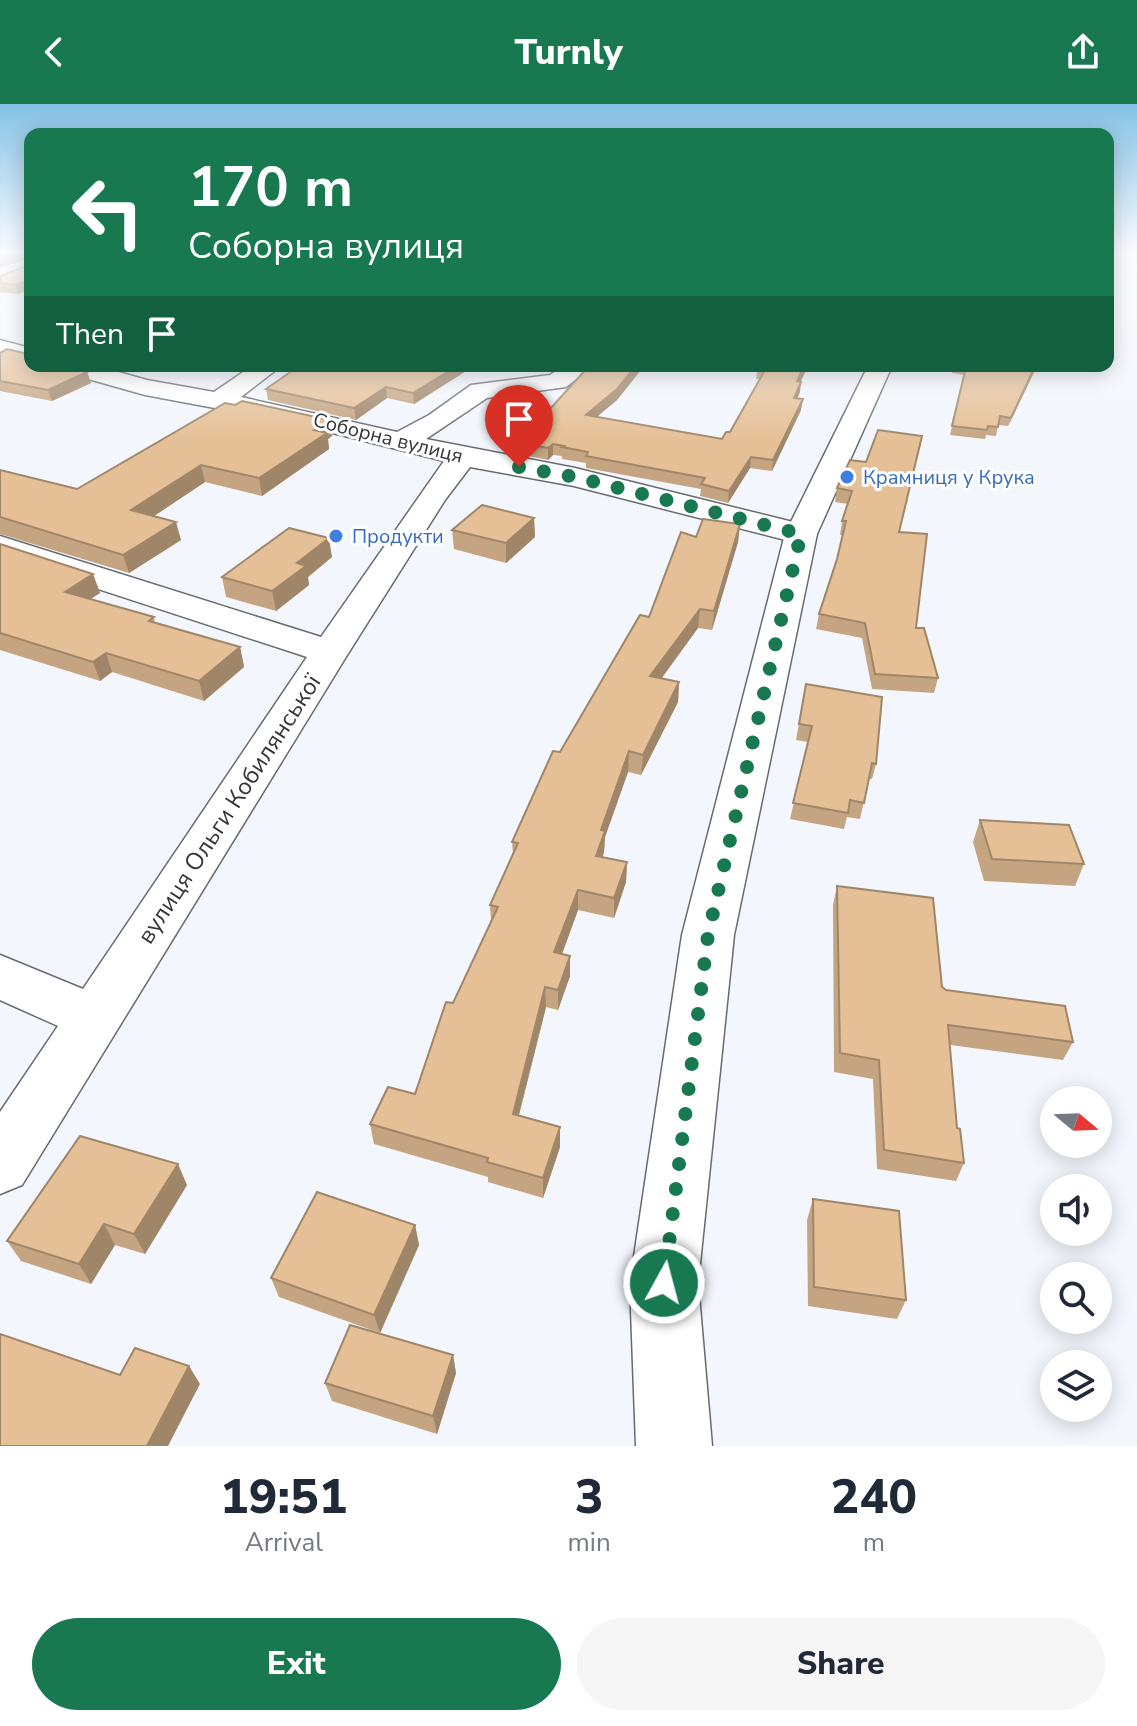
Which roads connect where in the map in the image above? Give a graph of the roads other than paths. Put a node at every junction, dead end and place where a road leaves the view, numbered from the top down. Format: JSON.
{"nodes":[{"id":1,"x":0,"y":347,"type":"edge"},
{"id":2,"x":24,"y":353,"type":"edge"},
{"id":3,"x":91,"y":372,"type":"edge"},
{"id":4,"x":260,"y":372,"type":"edge"},
{"id":5,"x":572,"y":372,"type":"edge"},
{"id":6,"x":877,"y":372,"type":"edge"},
{"id":7,"x":221,"y":399,"type":"junction"},
{"id":8,"x":400,"y":442,"type":"junction"},
{"id":9,"x":463,"y":457,"type":"junction"},
{"id":10,"x":801,"y":534,"type":"junction"},
{"id":11,"x":0,"y":546,"type":"edge"},
{"id":12,"x":330,"y":652,"type":"junction"},
{"id":13,"x":0,"y":976,"type":"edge"},
{"id":14,"x":95,"y":1018,"type":"junction"},
{"id":15,"x":0,"y":1165,"type":"edge"},
{"id":16,"x":674,"y":1446,"type":"edge"}],
"edges":[{"from":1,"to":2,"type":"street"},
{"from":3,"to":7,"type":"street","name":"Соборна вулиця"},
{"from":4,"to":7,"type":"street"},
{"from":5,"to":8,"type":"street"},
{"from":6,"to":10,"type":"street"},
{"from":7,"to":8,"type":"street","name":"Соборна вулиця"},
{"from":8,"to":9,"type":"street","name":"Соборна вулиця"},
{"from":9,"to":10,"type":"street","name":"Соборна вулиця"},
{"from":9,"to":12,"type":"street","name":"вулиця Ольги Кобилянської"},
{"from":10,"to":16,"type":"street"},
{"from":11,"to":12,"type":"street"},
{"from":12,"to":14,"type":"street","name":"вулиця Ольги Кобилянської"},
{"from":13,"to":14,"type":"street"},
{"from":14,"to":15,"type":"street","name":"вулиця Ольги Кобилянської"}]}
